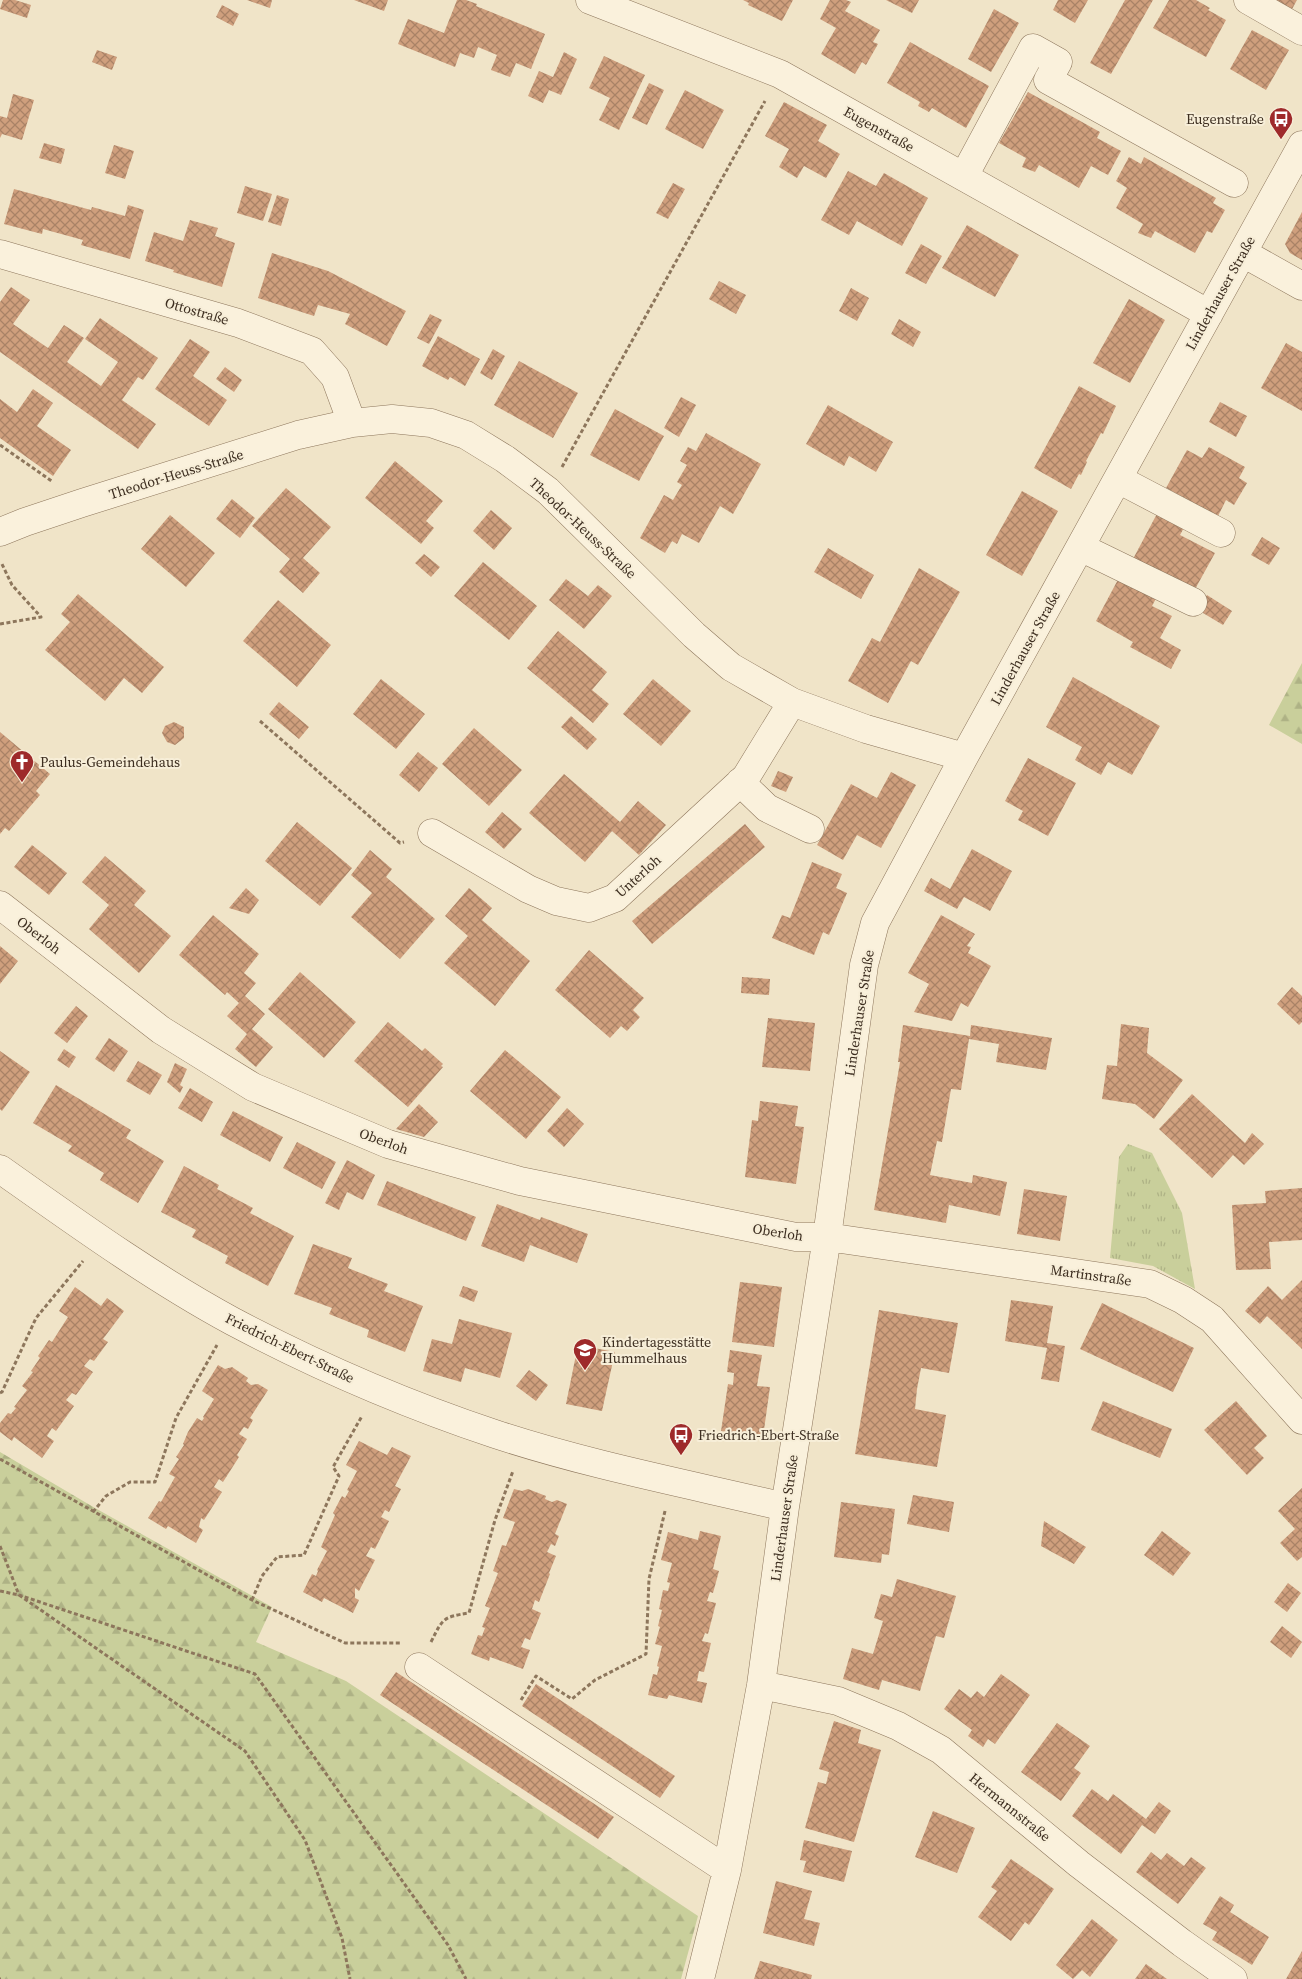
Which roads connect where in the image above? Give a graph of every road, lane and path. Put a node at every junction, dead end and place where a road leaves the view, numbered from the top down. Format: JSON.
{"nodes":[{"id":1,"x":590,"y":0,"type":"edge"},
{"id":2,"x":1248,"y":0,"type":"edge"},
{"id":3,"x":1302,"y":31,"type":"edge"},
{"id":4,"x":780,"y":74,"type":"junction"},
{"id":5,"x":1302,"y":145,"type":"edge"},
{"id":6,"x":964,"y":176,"type":"junction"},
{"id":7,"x":1234,"y":183,"type":"dead end"},
{"id":8,"x":1243,"y":252,"type":"junction"},
{"id":9,"x":0,"y":254,"type":"edge"},
{"id":10,"x":1302,"y":286,"type":"edge"},
{"id":11,"x":1209,"y":314,"type":"junction"},
{"id":12,"x":352,"y":423,"type":"junction"},
{"id":13,"x":0,"y":445,"type":"edge"},
{"id":14,"x":1118,"y":479,"type":"junction"},
{"id":15,"x":548,"y":491,"type":"junction"},
{"id":16,"x":82,"y":503,"type":"junction"},
{"id":17,"x":0,"y":532,"type":"edge"},
{"id":18,"x":1221,"y":533,"type":"dead end"},
{"id":19,"x":1080,"y":547,"type":"junction"},
{"id":20,"x":0,"y":560,"type":"edge"},
{"id":21,"x":1193,"y":602,"type":"dead end"},
{"id":22,"x":0,"y":624,"type":"edge"},
{"id":23,"x":792,"y":702,"type":"junction"},
{"id":24,"x":260,"y":721,"type":"dead end"},
{"id":25,"x":964,"y":757,"type":"junction"},
{"id":26,"x":740,"y":782,"type":"junction"},
{"id":27,"x":810,"y":829,"type":"dead end"},
{"id":28,"x":432,"y":833,"type":"joint"},
{"id":29,"x":0,"y":905,"type":"edge"},
{"id":30,"x":0,"y":1169,"type":"edge"},
{"id":31,"x":827,"y":1237,"type":"junction"},
{"id":32,"x":101,"y":1240,"type":"junction"},
{"id":33,"x":231,"y":1320,"type":"junction"},
{"id":34,"x":377,"y":1388,"type":"junction"},
{"id":35,"x":0,"y":1393,"type":"edge"},
{"id":36,"x":1302,"y":1420,"type":"edge"},
{"id":37,"x":523,"y":1442,"type":"junction"},
{"id":38,"x":0,"y":1459,"type":"edge"},
{"id":39,"x":672,"y":1480,"type":"junction"},
{"id":40,"x":785,"y":1507,"type":"junction"},
{"id":41,"x":94,"y":1512,"type":"junction"},
{"id":42,"x":0,"y":1546,"type":"edge"},
{"id":43,"x":0,"y":1590,"type":"edge"},
{"id":44,"x":19,"y":1595,"type":"junction"},
{"id":45,"x":252,"y":1600,"type":"junction"},
{"id":46,"x":419,"y":1666,"type":"junction"},
{"id":47,"x":761,"y":1685,"type":"junction"},
{"id":48,"x":507,"y":1724,"type":"junction"},
{"id":49,"x":727,"y":1870,"type":"junction"},
{"id":50,"x":350,"y":1979,"type":"edge"},
{"id":51,"x":466,"y":1979,"type":"edge"},
{"id":52,"x":700,"y":1979,"type":"edge"},
{"id":53,"x":1233,"y":1979,"type":"edge"}],
"edges":[{"from":1,"to":4,"type":"street","name":"Eugenstraße"},
{"from":2,"to":3,"type":"street"},
{"from":4,"to":6,"type":"street","name":"Eugenstraße"},
{"from":4,"to":15,"type":"path"},
{"from":5,"to":8,"type":"street","name":"Linderhauser Straße"},
{"from":6,"to":7,"type":"street"},
{"from":6,"to":11,"type":"street","name":"Eugenstraße"},
{"from":8,"to":10,"type":"street"},
{"from":8,"to":11,"type":"street","name":"Linderhauser Straße"},
{"from":9,"to":12,"type":"street","name":"Ottostraße"},
{"from":11,"to":14,"type":"street","name":"Linderhauser Straße"},
{"from":12,"to":15,"type":"street","name":"Theodor-Heuss-Straße"},
{"from":12,"to":16,"type":"street","name":"Theodor-Heuss-Straße"},
{"from":13,"to":16,"type":"path"},
{"from":14,"to":18,"type":"street"},
{"from":14,"to":19,"type":"street","name":"Linderhauser Straße"},
{"from":15,"to":23,"type":"street","name":"Theodor-Heuss-Straße"},
{"from":16,"to":17,"type":"street","name":"Theodor-Heuss-Straße"},
{"from":19,"to":21,"type":"street"},
{"from":19,"to":25,"type":"street","name":"Linderhauser Straße"},
{"from":20,"to":22,"type":"path"},
{"from":23,"to":25,"type":"street","name":"Theodor-Heuss-Straße"},
{"from":23,"to":26,"type":"street","name":"Unterloh"},
{"from":24,"to":28,"type":"path"},
{"from":25,"to":31,"type":"street","name":"Linderhauser Straße"},
{"from":26,"to":27,"type":"street"},
{"from":26,"to":28,"type":"street","name":"Unterloh"},
{"from":29,"to":31,"type":"street","name":"Oberloh"},
{"from":30,"to":32,"type":"street","name":"Friedrich-Ebert-Straße"},
{"from":31,"to":36,"type":"street","name":"Martinstraße"},
{"from":31,"to":40,"type":"street","name":"Linderhauser Straße"},
{"from":32,"to":33,"type":"street","name":"Friedrich-Ebert-Straße"},
{"from":32,"to":35,"type":"path"},
{"from":33,"to":34,"type":"street","name":"Friedrich-Ebert-Straße"},
{"from":33,"to":41,"type":"path"},
{"from":34,"to":37,"type":"street","name":"Friedrich-Ebert-Straße"},
{"from":34,"to":45,"type":"path"},
{"from":37,"to":39,"type":"street","name":"Friedrich-Ebert-Straße"},
{"from":37,"to":46,"type":"path"},
{"from":38,"to":41,"type":"path"},
{"from":39,"to":40,"type":"street","name":"Friedrich-Ebert-Straße"},
{"from":39,"to":48,"type":"path"},
{"from":40,"to":47,"type":"street","name":"Linderhauser Straße"},
{"from":41,"to":45,"type":"path"},
{"from":42,"to":44,"type":"path"},
{"from":43,"to":44,"type":"path"},
{"from":44,"to":50,"type":"path"},
{"from":44,"to":51,"type":"path"},
{"from":45,"to":46,"type":"path"},
{"from":46,"to":48,"type":"street"},
{"from":47,"to":49,"type":"street","name":"Linderhauser Straße"},
{"from":47,"to":53,"type":"street","name":"Hermannstraße"},
{"from":48,"to":49,"type":"street"},
{"from":49,"to":52,"type":"street","name":"Linderhauser Straße"}]}
